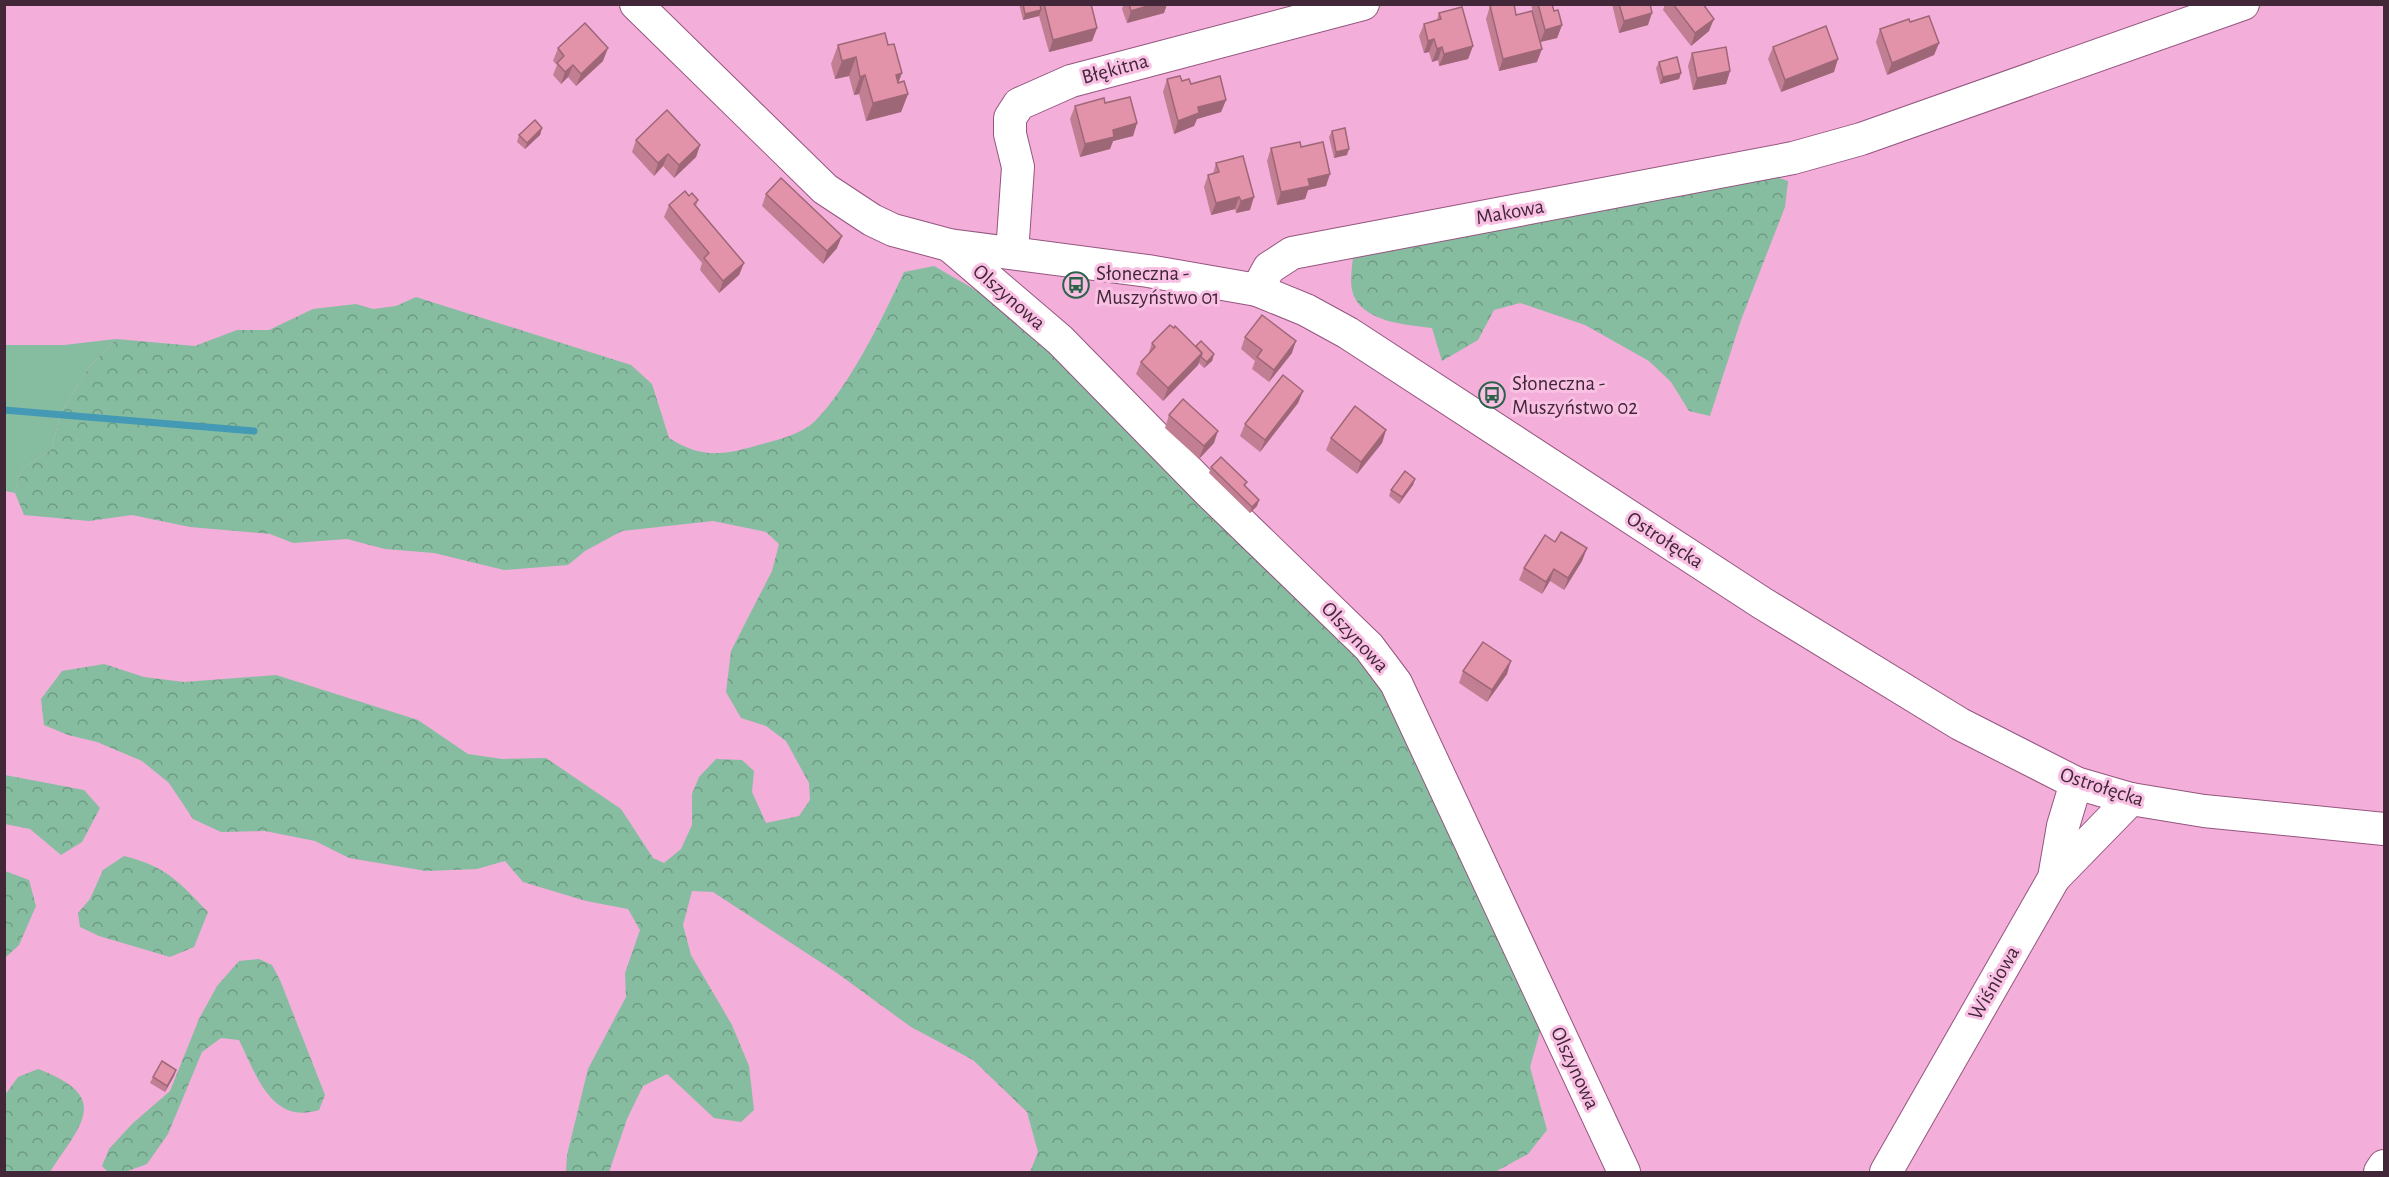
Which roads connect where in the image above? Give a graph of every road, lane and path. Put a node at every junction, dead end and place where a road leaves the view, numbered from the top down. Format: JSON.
{"nodes":[{"id":1,"x":636,"y":4,"type":"edge"},
{"id":2,"x":1363,"y":4,"type":"edge"},
{"id":3,"x":2243,"y":4,"type":"edge"},
{"id":4,"x":949,"y":245,"type":"junction"},
{"id":5,"x":1012,"y":253,"type":"junction"},
{"id":6,"x":1257,"y":290,"type":"junction"},
{"id":7,"x":2076,"y":783,"type":"junction"},
{"id":8,"x":2131,"y":799,"type":"junction"},
{"id":9,"x":2385,"y":829,"type":"edge"},
{"id":10,"x":2054,"y":878,"type":"junction"},
{"id":11,"x":2385,"y":1166,"type":"edge"},
{"id":12,"x":1624,"y":1173,"type":"edge"},
{"id":13,"x":1886,"y":1173,"type":"edge"},
{"id":14,"x":2380,"y":1173,"type":"edge"}],
"edges":[{"from":1,"to":4,"type":"street","name":"Ostrołęcka"},
{"from":2,"to":5,"type":"street","name":"Błękitna"},
{"from":3,"to":6,"type":"street","name":"Makowa"},
{"from":4,"to":5,"type":"street","name":"Ostrołęcka"},
{"from":4,"to":12,"type":"street","name":"Olszynowa"},
{"from":5,"to":6,"type":"street","name":"Ostrołęcka"},
{"from":6,"to":7,"type":"street","name":"Ostrołęcka"},
{"from":7,"to":8,"type":"street","name":"Ostrołęcka"},
{"from":7,"to":10,"type":"street","name":"Wiśniowa"},
{"from":8,"to":9,"type":"street","name":"Ostrołęcka"},
{"from":8,"to":10,"type":"street"},
{"from":10,"to":13,"type":"street","name":"Wiśniowa"},
{"from":11,"to":14,"type":"street"}]}
